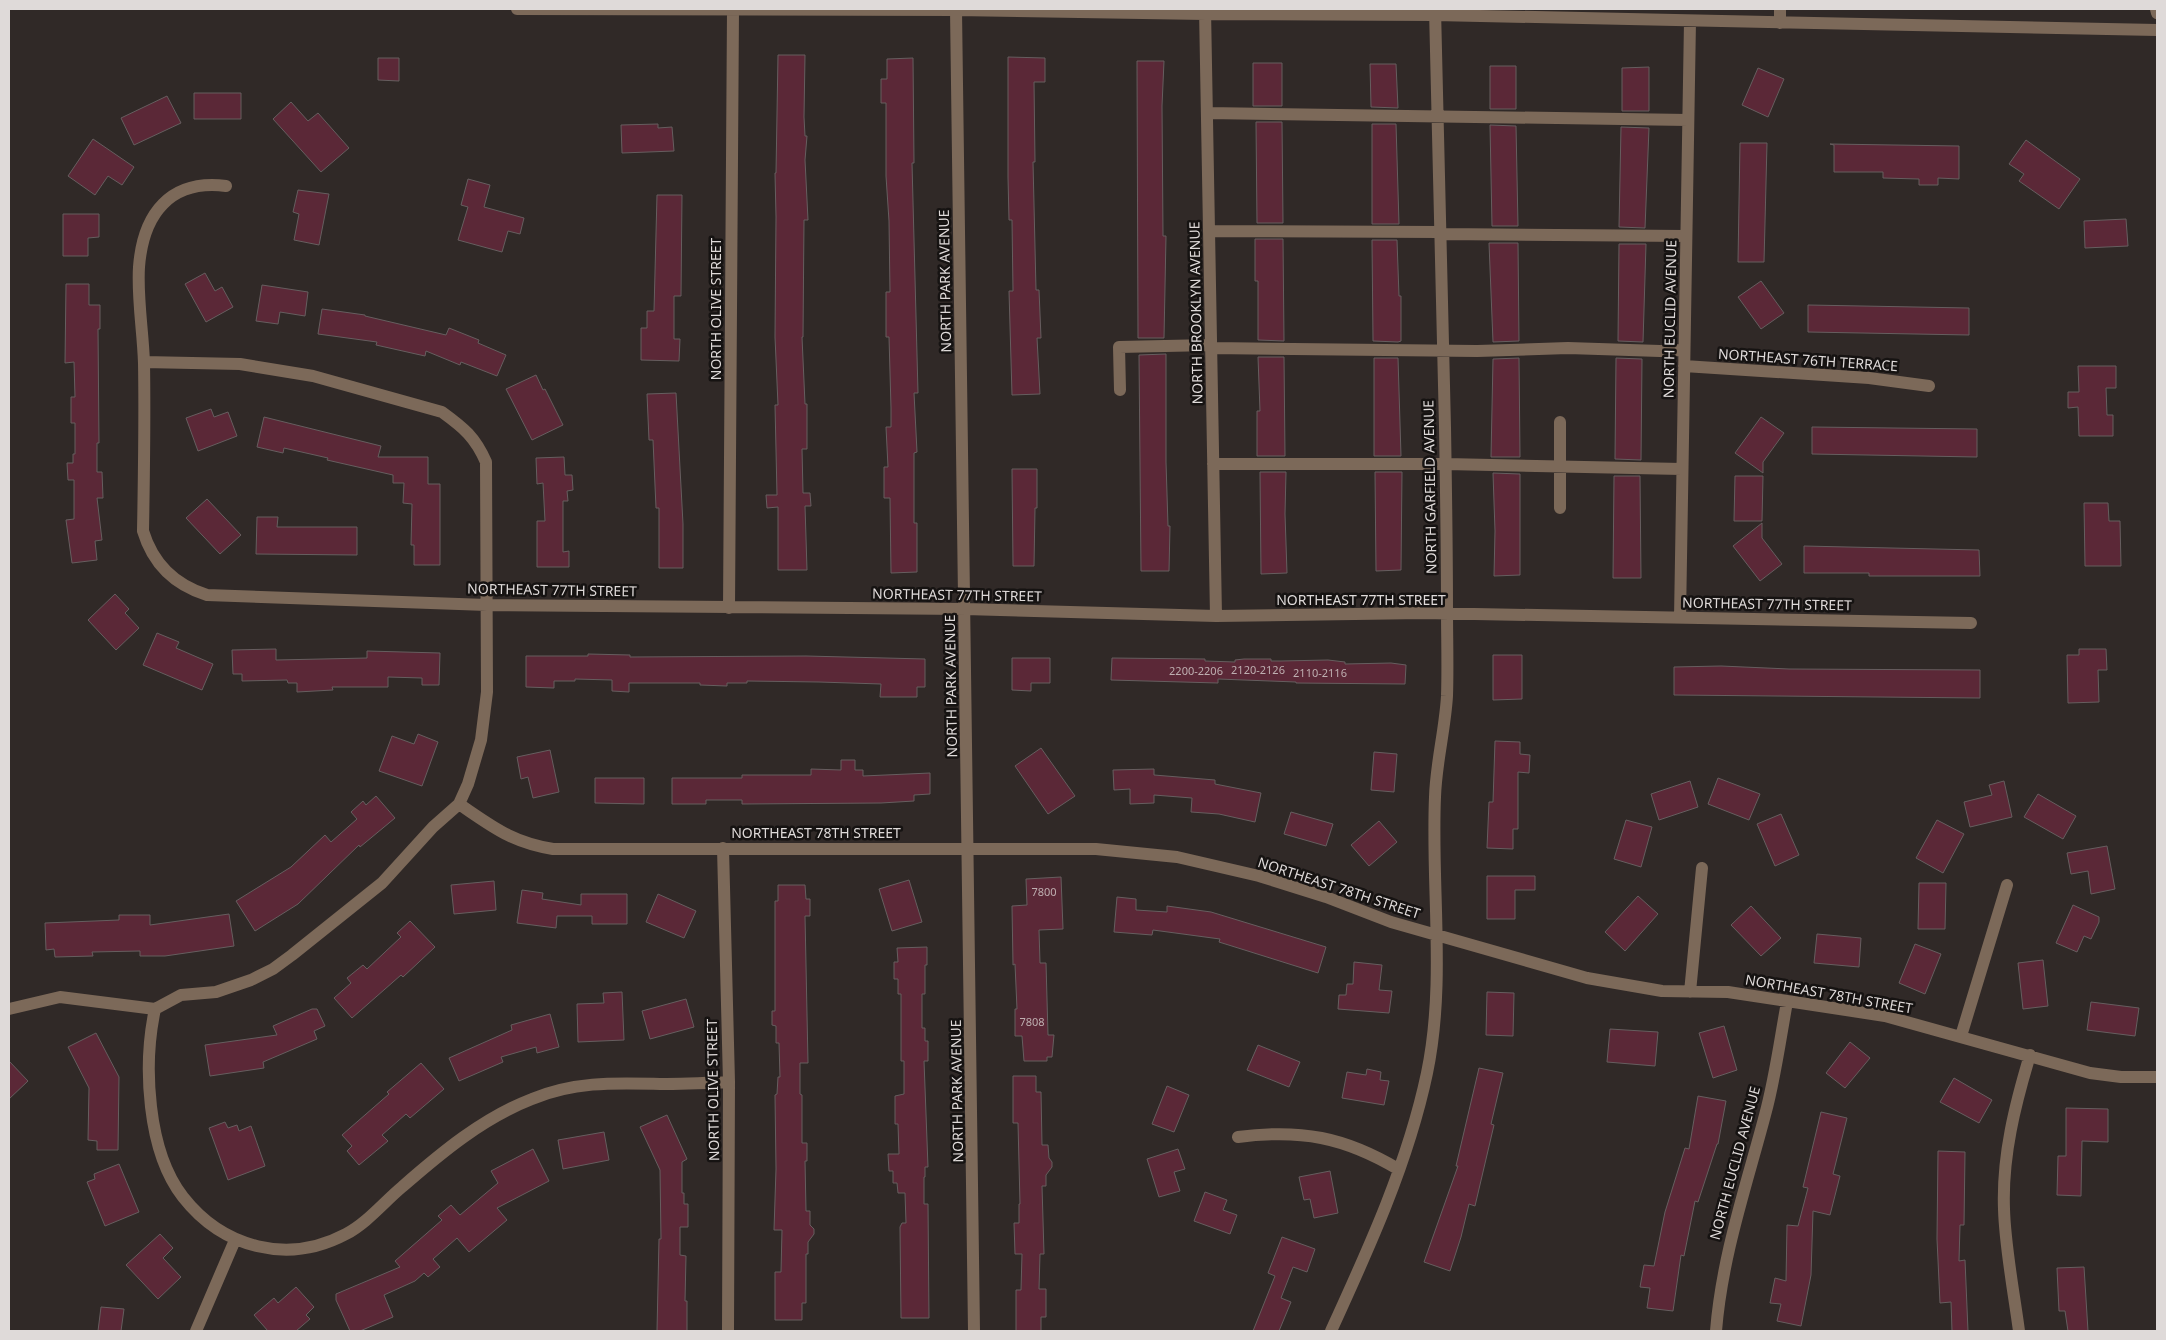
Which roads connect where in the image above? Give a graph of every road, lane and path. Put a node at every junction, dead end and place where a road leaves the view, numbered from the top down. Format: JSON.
{"nodes":[{"id":1,"x":518,"y":9,"type":"edge"},
{"id":2,"x":1780,"y":9,"type":"edge"},
{"id":3,"x":2156,"y":9,"type":"edge"},
{"id":4,"x":734,"y":10,"type":"edge"},
{"id":5,"x":956,"y":10,"type":"edge"},
{"id":6,"x":1205,"y":11,"type":"edge"},
{"id":7,"x":1435,"y":12,"type":"edge"},
{"id":8,"x":2157,"y":13,"type":"edge"},
{"id":9,"x":1690,"y":21,"type":"junction"},
{"id":10,"x":1780,"y":23,"type":"junction"},
{"id":11,"x":2157,"y":30,"type":"edge"},
{"id":12,"x":1207,"y":113,"type":"junction"},
{"id":13,"x":1437,"y":117,"type":"junction"},
{"id":14,"x":1688,"y":120,"type":"junction"},
{"id":15,"x":226,"y":186,"type":"dead end"},
{"id":16,"x":1209,"y":231,"type":"junction"},
{"id":17,"x":1440,"y":233,"type":"junction"},
{"id":18,"x":1686,"y":236,"type":"junction"},
{"id":19,"x":1211,"y":346,"type":"junction"},
{"id":20,"x":1443,"y":349,"type":"junction"},
{"id":21,"x":1684,"y":350,"type":"junction"},
{"id":22,"x":144,"y":362,"type":"junction"},
{"id":23,"x":1684,"y":366,"type":"junction"},
{"id":24,"x":1929,"y":386,"type":"dead end"},
{"id":25,"x":1120,"y":390,"type":"dead end"},
{"id":26,"x":1560,"y":422,"type":"dead end"},
{"id":27,"x":1214,"y":464,"type":"junction"},
{"id":28,"x":1446,"y":464,"type":"junction"},
{"id":29,"x":1560,"y":467,"type":"junction"},
{"id":30,"x":1682,"y":469,"type":"junction"},
{"id":31,"x":1560,"y":508,"type":"dead end"},
{"id":32,"x":487,"y":605,"type":"junction"},
{"id":33,"x":729,"y":608,"type":"junction"},
{"id":34,"x":966,"y":609,"type":"junction"},
{"id":35,"x":1447,"y":614,"type":"junction"},
{"id":36,"x":1216,"y":616,"type":"junction"},
{"id":37,"x":1680,"y":618,"type":"junction"},
{"id":38,"x":1970,"y":623,"type":"dead end"},
{"id":39,"x":459,"y":804,"type":"junction"},
{"id":40,"x":723,"y":848,"type":"junction"},
{"id":41,"x":968,"y":848,"type":"junction"},
{"id":42,"x":1702,"y":868,"type":"dead end"},
{"id":43,"x":2007,"y":885,"type":"dead end"},
{"id":44,"x":1436,"y":935,"type":"junction"},
{"id":45,"x":1690,"y":992,"type":"junction"},
{"id":46,"x":1786,"y":1002,"type":"junction"},
{"id":47,"x":9,"y":1009,"type":"edge"},
{"id":48,"x":156,"y":1010,"type":"junction"},
{"id":49,"x":1961,"y":1036,"type":"junction"},
{"id":50,"x":2030,"y":1055,"type":"junction"},
{"id":51,"x":2157,"y":1077,"type":"edge"},
{"id":52,"x":729,"y":1082,"type":"junction"},
{"id":53,"x":1238,"y":1136,"type":"dead end"},
{"id":54,"x":1398,"y":1169,"type":"junction"},
{"id":55,"x":236,"y":1240,"type":"junction"},
{"id":56,"x":196,"y":1331,"type":"edge"},
{"id":57,"x":728,"y":1331,"type":"edge"},
{"id":58,"x":974,"y":1331,"type":"edge"},
{"id":59,"x":1331,"y":1331,"type":"edge"},
{"id":60,"x":1716,"y":1331,"type":"edge"},
{"id":61,"x":2019,"y":1331,"type":"edge"}],
"edges":[{"from":1,"to":4,"type":"street"},
{"from":2,"to":10,"type":"street"},
{"from":3,"to":8,"type":"street"},
{"from":4,"to":5,"type":"street"},
{"from":4,"to":33,"type":"street","name":"NORTH OLIVE STREET"},
{"from":5,"to":6,"type":"street"},
{"from":5,"to":34,"type":"street","name":"NORTH PARK AVENUE"},
{"from":6,"to":7,"type":"street"},
{"from":6,"to":12,"type":"street","name":"NORTH BROOKLYN AVENUE"},
{"from":7,"to":9,"type":"street"},
{"from":7,"to":13,"type":"street","name":"NORTH GARFIELD AVENUE"},
{"from":9,"to":10,"type":"street"},
{"from":9,"to":14,"type":"street","name":"NORTH EUCLID AVENUE"},
{"from":10,"to":11,"type":"street"},
{"from":12,"to":13,"type":"street"},
{"from":12,"to":16,"type":"street","name":"NORTH BROOKLYN AVENUE"},
{"from":13,"to":14,"type":"street"},
{"from":13,"to":17,"type":"street","name":"NORTH GARFIELD AVENUE"},
{"from":14,"to":18,"type":"street","name":"NORTH EUCLID AVENUE"},
{"from":15,"to":22,"type":"street","name":"NORTHEAST 77TH STREET"},
{"from":16,"to":17,"type":"street"},
{"from":16,"to":19,"type":"street","name":"NORTH BROOKLYN AVENUE"},
{"from":17,"to":18,"type":"street"},
{"from":17,"to":20,"type":"street","name":"NORTH GARFIELD AVENUE"},
{"from":18,"to":21,"type":"street","name":"NORTH EUCLID AVENUE"},
{"from":19,"to":20,"type":"street"},
{"from":19,"to":25,"type":"street"},
{"from":19,"to":27,"type":"street","name":"NORTH BROOKLYN AVENUE"},
{"from":20,"to":21,"type":"street"},
{"from":20,"to":28,"type":"street","name":"NORTH GARFIELD AVENUE"},
{"from":21,"to":23,"type":"street","name":"NORTH EUCLID AVENUE"},
{"from":22,"to":32,"type":"street"},
{"from":22,"to":32,"type":"street","name":"NORTHEAST 77TH STREET"},
{"from":23,"to":24,"type":"street","name":"NORTHEAST 76TH TERRACE"},
{"from":23,"to":30,"type":"street","name":"NORTH EUCLID AVENUE"},
{"from":26,"to":29,"type":"street"},
{"from":27,"to":28,"type":"street"},
{"from":27,"to":36,"type":"street","name":"NORTH BROOKLYN AVENUE"},
{"from":28,"to":29,"type":"street"},
{"from":28,"to":35,"type":"street","name":"NORTH GARFIELD AVENUE"},
{"from":29,"to":30,"type":"street"},
{"from":29,"to":31,"type":"street"},
{"from":30,"to":37,"type":"street","name":"NORTH EUCLID AVENUE"},
{"from":32,"to":33,"type":"street","name":"NORTHEAST 77TH STREET"},
{"from":32,"to":39,"type":"street"},
{"from":33,"to":34,"type":"street","name":"NORTHEAST 77TH STREET"},
{"from":34,"to":36,"type":"street","name":"NORTHEAST 77TH STREET"},
{"from":34,"to":41,"type":"street","name":"NORTH PARK AVENUE"},
{"from":35,"to":36,"type":"street","name":"NORTHEAST 77TH STREET"},
{"from":35,"to":37,"type":"street","name":"NORTHEAST 77TH STREET"},
{"from":35,"to":44,"type":"street","name":"NORTH GARFIELD AVENUE"},
{"from":37,"to":38,"type":"street","name":"NORTHEAST 77TH STREET"},
{"from":39,"to":40,"type":"street","name":"NORTHEAST 78TH STREET"},
{"from":39,"to":48,"type":"street"},
{"from":40,"to":41,"type":"street","name":"NORTHEAST 78TH STREET"},
{"from":40,"to":52,"type":"street","name":"NORTH OLIVE STREET"},
{"from":41,"to":44,"type":"street","name":"NORTHEAST 78TH STREET"},
{"from":41,"to":58,"type":"street","name":"NORTH PARK AVENUE"},
{"from":42,"to":45,"type":"street"},
{"from":43,"to":49,"type":"street"},
{"from":44,"to":45,"type":"street","name":"NORTHEAST 78TH STREET"},
{"from":44,"to":54,"type":"street","name":"NORTH GARFIELD AVENUE"},
{"from":45,"to":46,"type":"street","name":"NORTHEAST 78TH STREET"},
{"from":46,"to":49,"type":"street","name":"NORTHEAST 78TH STREET"},
{"from":46,"to":60,"type":"street","name":"NORTH EUCLID AVENUE"},
{"from":47,"to":48,"type":"street"},
{"from":48,"to":55,"type":"street"},
{"from":49,"to":50,"type":"street","name":"NORTHEAST 78TH STREET"},
{"from":50,"to":51,"type":"street","name":"NORTHEAST 78TH STREET"},
{"from":50,"to":61,"type":"street"},
{"from":52,"to":55,"type":"street"},
{"from":52,"to":57,"type":"street","name":"NORTH OLIVE STREET"},
{"from":53,"to":54,"type":"street"},
{"from":54,"to":59,"type":"street","name":"NORTH GARFIELD AVENUE"},
{"from":55,"to":56,"type":"street"}]}
